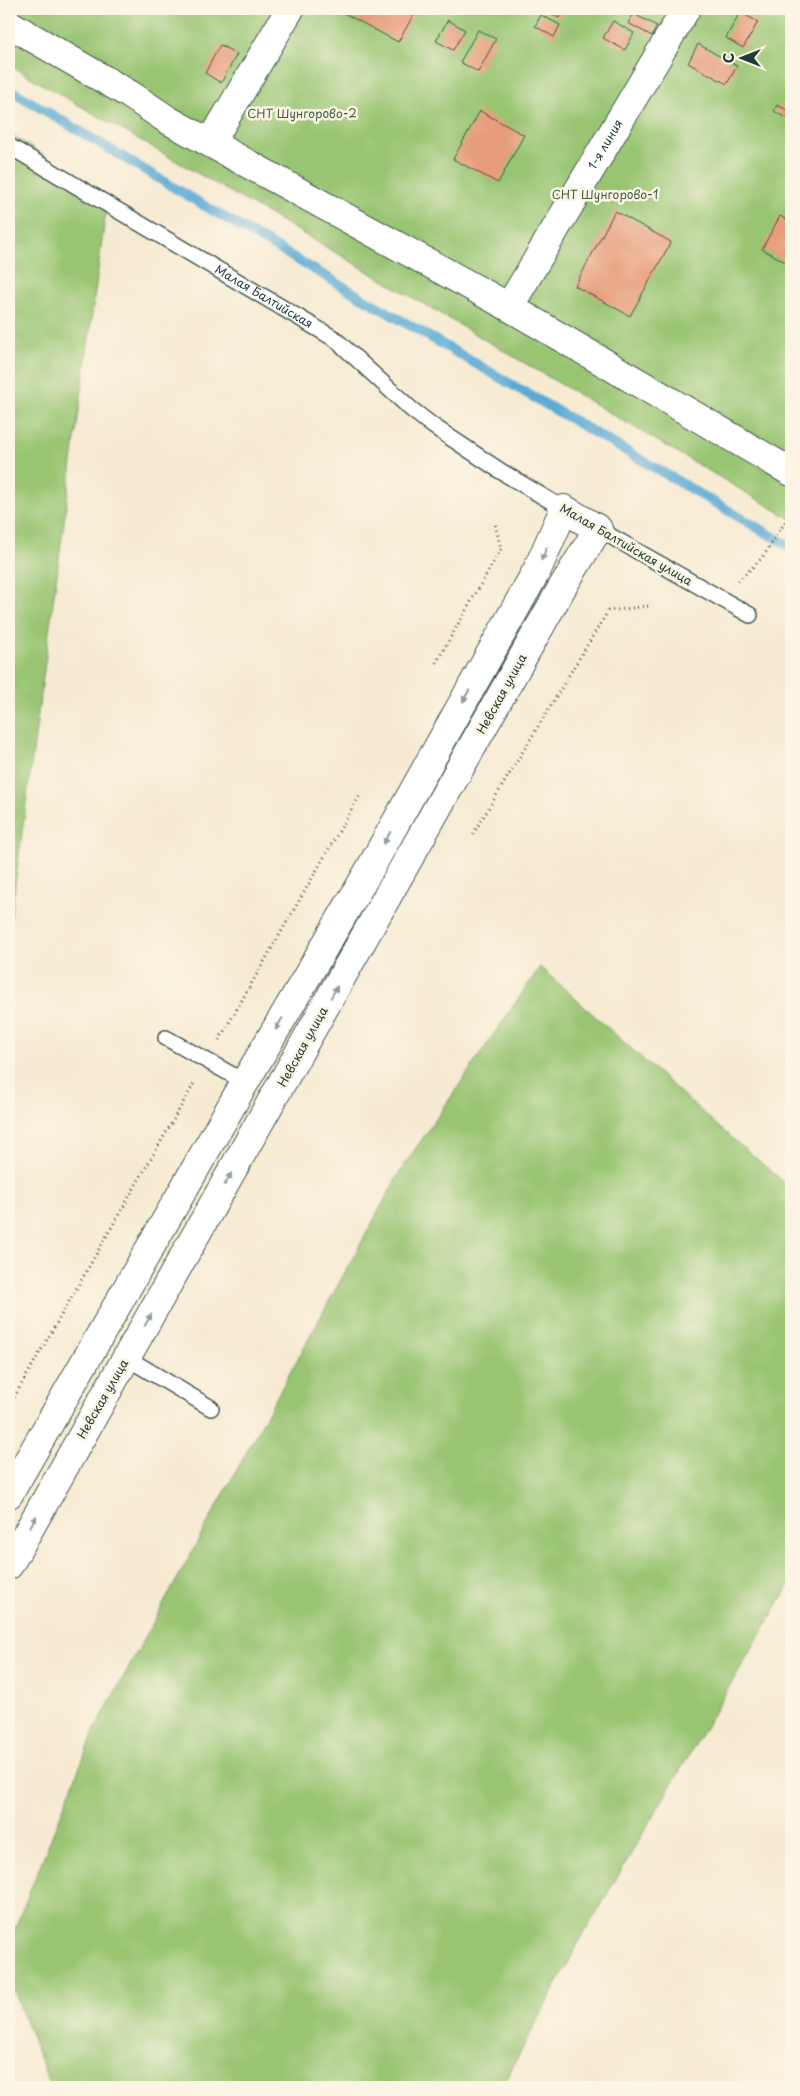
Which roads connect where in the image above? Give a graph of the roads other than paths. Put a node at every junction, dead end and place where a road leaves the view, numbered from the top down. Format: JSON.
{"nodes":[{"id":1,"x":290,"y":9,"type":"edge"},
{"id":2,"x":686,"y":9,"type":"edge"},
{"id":3,"x":9,"y":24,"type":"edge"},
{"id":4,"x":211,"y":142,"type":"junction"},
{"id":5,"x":9,"y":146,"type":"edge"},
{"id":6,"x":509,"y":306,"type":"junction"},
{"id":7,"x":502,"y":472,"type":"joint"},
{"id":8,"x":791,"y":472,"type":"edge"},
{"id":9,"x":564,"y":509,"type":"junction"},
{"id":10,"x":598,"y":529,"type":"junction"},
{"id":11,"x":750,"y":615,"type":"dead end"},
{"id":12,"x":166,"y":1038,"type":"dead end"},
{"id":13,"x":245,"y":1082,"type":"junction"},
{"id":14,"x":127,"y":1358,"type":"junction"},
{"id":15,"x":211,"y":1408,"type":"dead end"},
{"id":16,"x":9,"y":1494,"type":"edge"},
{"id":17,"x":9,"y":1565,"type":"edge"}],
"edges":[{"from":1,"to":4,"type":"street"},
{"from":2,"to":6,"type":"street","name":"1-я линия"},
{"from":3,"to":4,"type":"street"},
{"from":4,"to":6,"type":"street"},
{"from":5,"to":7,"type":"lane","name":"Малая Балтийская"},
{"from":6,"to":8,"type":"street"},
{"from":7,"to":9,"type":"lane","name":"Малая Балтийская улица"},
{"from":9,"to":10,"type":"street","name":"Малая Балтийская улица"},
{"from":9,"to":13,"type":"street","one_way":true},
{"from":10,"to":11,"type":"lane","name":"Малая Балтийская улица"},
{"from":14,"to":10,"type":"street","name":"Невская улица","one_way":true},
{"from":12,"to":13,"type":"lane"},
{"from":13,"to":16,"type":"street"},
{"from":14,"to":15,"type":"lane"},
{"from":17,"to":14,"type":"street","name":"Невская улица","one_way":true}]}
